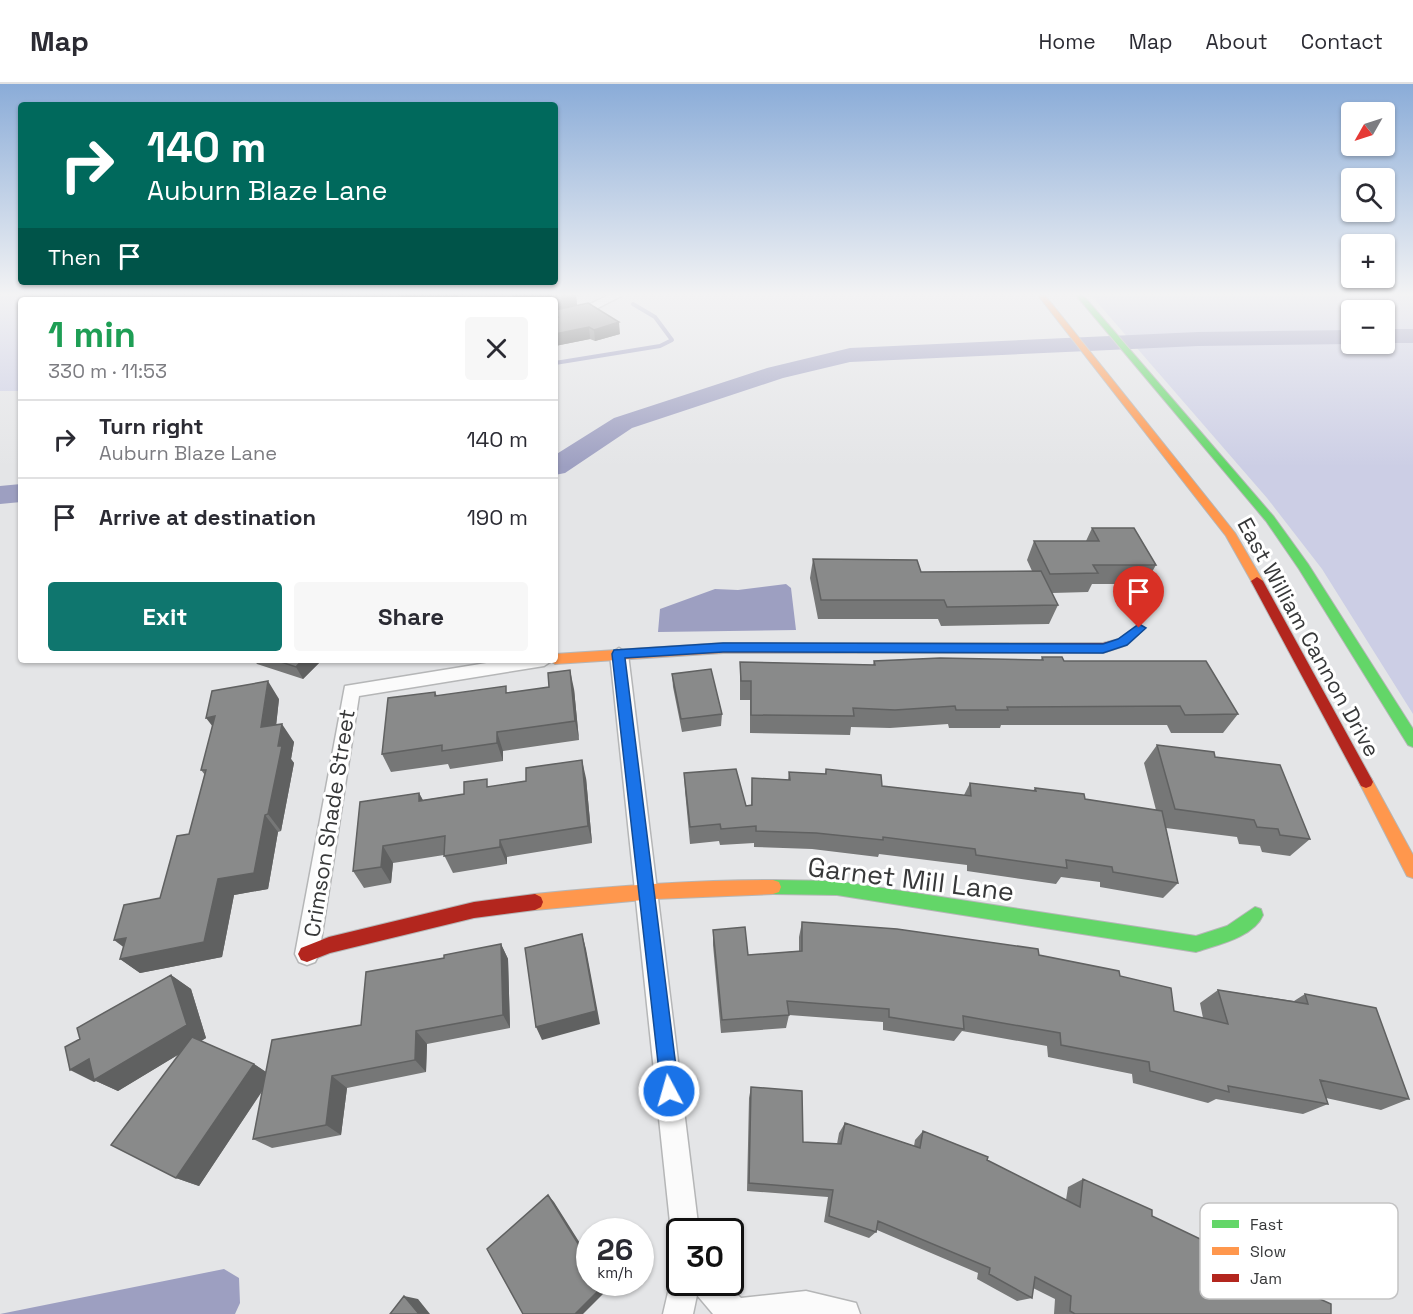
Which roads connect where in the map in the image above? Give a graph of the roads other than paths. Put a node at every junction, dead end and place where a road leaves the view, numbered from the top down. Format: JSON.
{"nodes":[{"id":1,"x":1086,"y":351,"type":"edge"},
{"id":2,"x":1128,"y":351,"type":"edge"},
{"id":3,"x":1139,"y":628,"type":"dead end"},
{"id":4,"x":618,"y":654,"type":"junction"},
{"id":5,"x":558,"y":659,"type":"edge"},
{"id":6,"x":526,"y":663,"type":"edge"},
{"id":7,"x":1413,"y":741,"type":"edge"},
{"id":8,"x":1413,"y":871,"type":"edge"},
{"id":9,"x":647,"y":892,"type":"junction"},
{"id":10,"x":1255,"y":915,"type":"dead end"},
{"id":11,"x":307,"y":954,"type":"joint"},
{"id":12,"x":683,"y":1218,"type":"edge"},
{"id":13,"x":681,"y":1296,"type":"edge"},
{"id":14,"x":715,"y":1296,"type":"edge"},
{"id":15,"x":678,"y":1314,"type":"edge"},
{"id":16,"x":735,"y":1314,"type":"edge"},
{"id":17,"x":845,"y":1314,"type":"edge"}],
"edges":[{"from":1,"to":8,"type":"street","name":"East William Cannon Drive"},
{"from":2,"to":7,"type":"street","name":"East William Cannon Drive"},
{"from":3,"to":4,"type":"street"},
{"from":4,"to":5,"type":"street"},
{"from":4,"to":9,"type":"street"},
{"from":6,"to":11,"type":"street","name":"Crimson Shade Street"},
{"from":9,"to":10,"type":"street","name":"Garnet Mill Lane"},
{"from":9,"to":11,"type":"street","name":"Garnet Mill Lane"},
{"from":9,"to":12,"type":"street"},
{"from":13,"to":15,"type":"street"},
{"from":14,"to":16,"type":"street"},
{"from":16,"to":17,"type":"street"}]}
